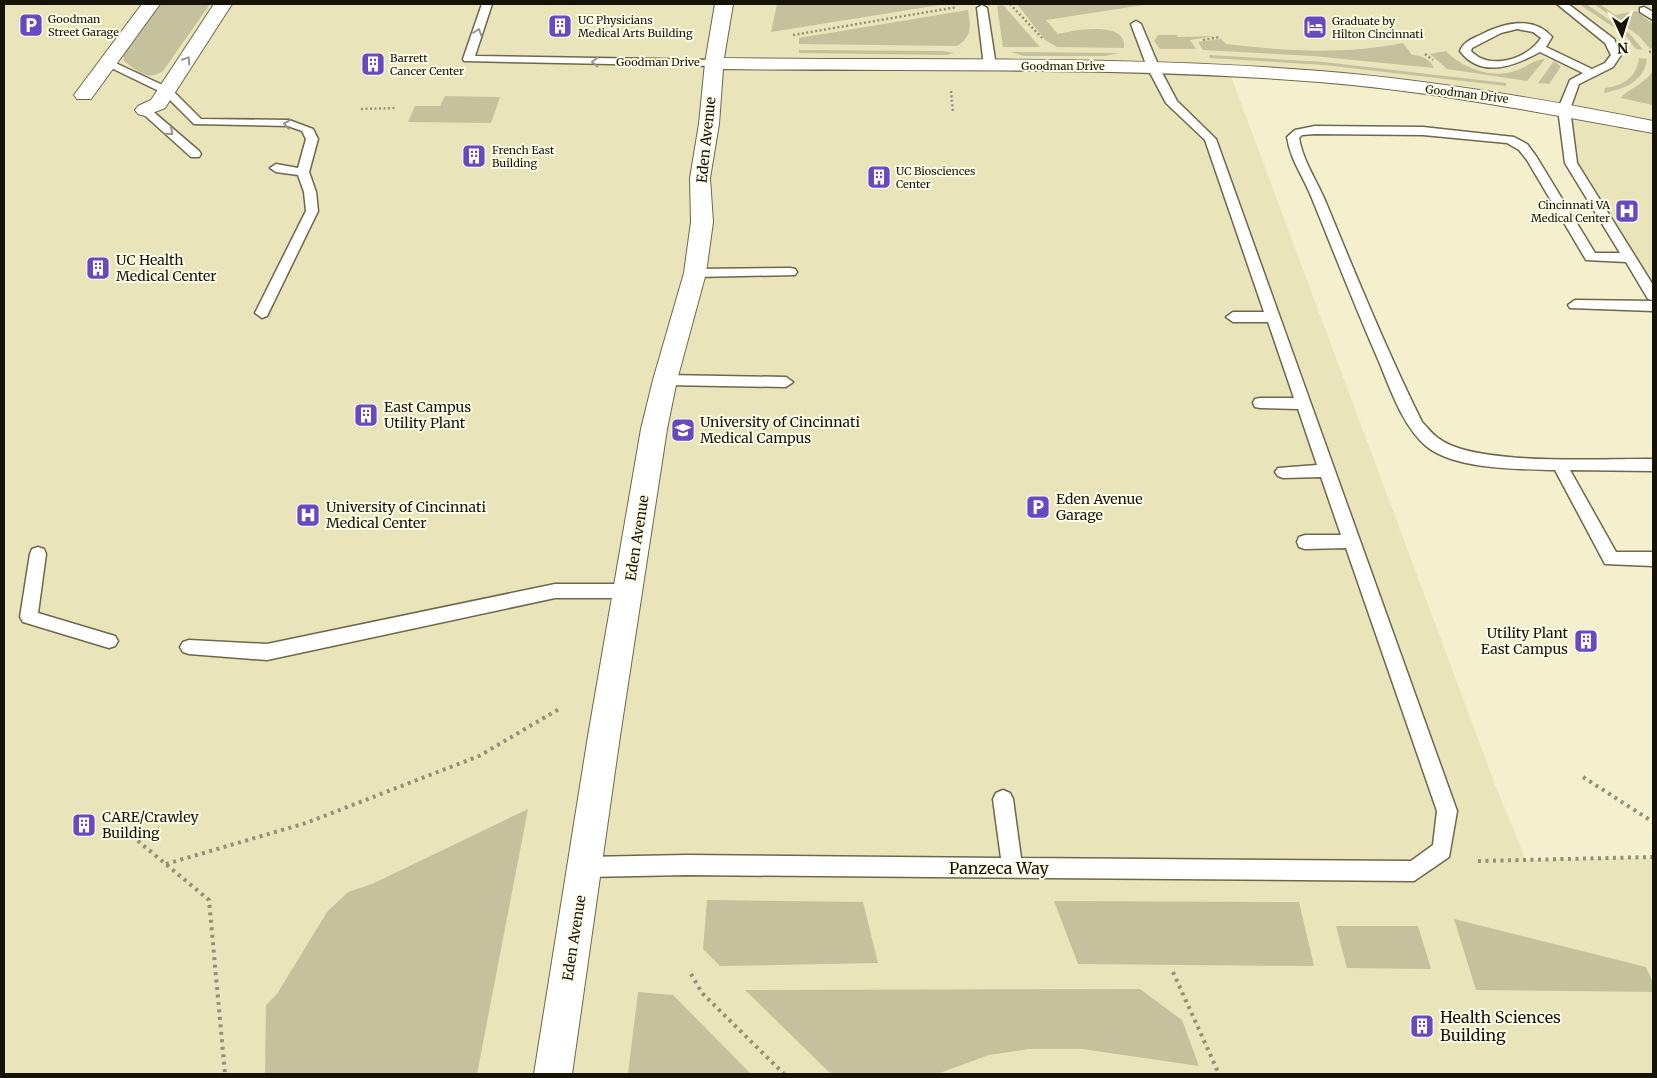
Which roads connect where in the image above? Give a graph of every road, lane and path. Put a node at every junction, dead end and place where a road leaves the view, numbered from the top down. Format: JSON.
{"nodes":[{"id":1,"x":151,"y":4,"type":"edge"},
{"id":2,"x":224,"y":4,"type":"edge"},
{"id":3,"x":487,"y":4,"type":"edge"},
{"id":4,"x":724,"y":4,"type":"edge"},
{"id":5,"x":1010,"y":4,"type":"edge"},
{"id":6,"x":1562,"y":4,"type":"edge"},
{"id":7,"x":966,"y":5,"type":"dead end"},
{"id":8,"x":982,"y":8,"type":"dead end"},
{"id":9,"x":1644,"y":10,"type":"dead end"},
{"id":10,"x":1653,"y":17,"type":"edge"},
{"id":11,"x":1136,"y":24,"type":"dead end"},
{"id":12,"x":787,"y":36,"type":"dead end"},
{"id":13,"x":1047,"y":44,"type":"dead end"},
{"id":14,"x":1540,"y":48,"type":"junction"},
{"id":15,"x":1653,"y":51,"type":"edge"},
{"id":16,"x":1649,"y":52,"type":"dead end"},
{"id":17,"x":107,"y":62,"type":"junction"},
{"id":18,"x":714,"y":62,"type":"junction"},
{"id":19,"x":990,"y":66,"type":"junction"},
{"id":20,"x":1153,"y":67,"type":"junction"},
{"id":21,"x":1591,"y":73,"type":"junction"},
{"id":22,"x":167,"y":91,"type":"junction"},
{"id":23,"x":951,"y":91,"type":"dead end"},
{"id":24,"x":84,"y":95,"type":"dead end"},
{"id":25,"x":397,"y":108,"type":"dead end"},
{"id":26,"x":361,"y":109,"type":"dead end"},
{"id":27,"x":1564,"y":109,"type":"junction"},
{"id":28,"x":145,"y":110,"type":"joint"},
{"id":29,"x":953,"y":113,"type":"dead end"},
{"id":30,"x":1653,"y":127,"type":"edge"},
{"id":31,"x":195,"y":154,"type":"dead end"},
{"id":32,"x":276,"y":168,"type":"dead end"},
{"id":33,"x":303,"y":172,"type":"junction"},
{"id":34,"x":1631,"y":258,"type":"junction"},
{"id":35,"x":790,"y":272,"type":"dead end"},
{"id":36,"x":695,"y":273,"type":"junction"},
{"id":37,"x":1653,"y":296,"type":"edge"},
{"id":38,"x":1575,"y":305,"type":"dead end"},
{"id":39,"x":1653,"y":306,"type":"edge"},
{"id":40,"x":262,"y":313,"type":"dead end"},
{"id":41,"x":1233,"y":317,"type":"dead end"},
{"id":42,"x":1273,"y":317,"type":"junction"},
{"id":43,"x":665,"y":380,"type":"junction"},
{"id":44,"x":786,"y":382,"type":"dead end"},
{"id":45,"x":1260,"y":403,"type":"dead end"},
{"id":46,"x":1304,"y":404,"type":"junction"},
{"id":47,"x":1559,"y":463,"type":"junction"},
{"id":48,"x":1653,"y":464,"type":"edge"},
{"id":49,"x":1327,"y":471,"type":"junction"},
{"id":50,"x":1283,"y":472,"type":"dead end"},
{"id":51,"x":1352,"y":541,"type":"junction"},
{"id":52,"x":1305,"y":542,"type":"dead end"},
{"id":53,"x":38,"y":554,"type":"dead end"},
{"id":54,"x":1653,"y":559,"type":"edge"},
{"id":55,"x":628,"y":590,"type":"junction"},
{"id":56,"x":109,"y":641,"type":"dead end"},
{"id":57,"x":189,"y":647,"type":"dead end"},
{"id":58,"x":559,"y":709,"type":"dead end"},
{"id":59,"x":1584,"y":777,"type":"dead end"},
{"id":60,"x":1003,"y":799,"type":"dead end"},
{"id":61,"x":1653,"y":822,"type":"edge"},
{"id":62,"x":132,"y":836,"type":"dead end"},
{"id":63,"x":1653,"y":857,"type":"edge"},
{"id":64,"x":1478,"y":861,"type":"dead end"},
{"id":65,"x":166,"y":864,"type":"junction"},
{"id":66,"x":584,"y":867,"type":"junction"},
{"id":67,"x":1012,"y":868,"type":"junction"},
{"id":68,"x":1173,"y":972,"type":"dead end"},
{"id":69,"x":691,"y":974,"type":"dead end"},
{"id":70,"x":225,"y":1074,"type":"edge"},
{"id":71,"x":553,"y":1074,"type":"edge"},
{"id":72,"x":784,"y":1074,"type":"edge"},
{"id":73,"x":1219,"y":1074,"type":"edge"}],
"edges":[{"from":1,"to":17,"type":"street"},
{"from":22,"to":2,"type":"street","one_way":true},
{"from":18,"to":3,"type":"lane","name":"Goodman Drive","one_way":true},
{"from":4,"to":18,"type":"street","name":"Eden Avenue"},
{"from":5,"to":13,"type":"path"},
{"from":6,"to":21,"type":"lane"},
{"from":7,"to":12,"type":"path"},
{"from":8,"to":19,"type":"lane"},
{"from":9,"to":10,"type":"lane"},
{"from":11,"to":20,"type":"lane"},
{"from":14,"to":14,"type":"lane"},
{"from":14,"to":21,"type":"lane"},
{"from":15,"to":16,"type":"path"},
{"from":17,"to":22,"type":"lane"},
{"from":17,"to":24,"type":"street"},
{"from":18,"to":19,"type":"street","name":"Goodman Drive"},
{"from":18,"to":36,"type":"street","name":"Eden Avenue"},
{"from":19,"to":20,"type":"street","name":"Goodman Drive"},
{"from":20,"to":27,"type":"street","name":"Goodman Drive"},
{"from":20,"to":42,"type":"lane"},
{"from":21,"to":27,"type":"lane"},
{"from":22,"to":28,"type":"street"},
{"from":33,"to":22,"type":"lane","one_way":true},
{"from":23,"to":29,"type":"path"},
{"from":25,"to":26,"type":"path"},
{"from":27,"to":30,"type":"street","name":"Goodman Drive"},
{"from":27,"to":34,"type":"lane"},
{"from":28,"to":31,"type":"lane","one_way":true},
{"from":32,"to":33,"type":"lane"},
{"from":33,"to":40,"type":"lane"},
{"from":34,"to":37,"type":"lane"},
{"from":34,"to":47,"type":"lane"},
{"from":35,"to":36,"type":"lane"},
{"from":36,"to":43,"type":"street","name":"Eden Avenue"},
{"from":38,"to":39,"type":"lane"},
{"from":41,"to":42,"type":"lane"},
{"from":42,"to":46,"type":"lane"},
{"from":43,"to":44,"type":"lane"},
{"from":43,"to":55,"type":"street","name":"Eden Avenue"},
{"from":45,"to":46,"type":"lane"},
{"from":46,"to":49,"type":"lane"},
{"from":47,"to":48,"type":"lane"},
{"from":47,"to":54,"type":"lane"},
{"from":49,"to":50,"type":"lane"},
{"from":49,"to":51,"type":"lane"},
{"from":51,"to":52,"type":"lane"},
{"from":51,"to":67,"type":"lane","name":"Panzeca Way"},
{"from":53,"to":56,"type":"lane"},
{"from":55,"to":57,"type":"lane"},
{"from":55,"to":66,"type":"street","name":"Eden Avenue"},
{"from":58,"to":65,"type":"path"},
{"from":59,"to":61,"type":"path"},
{"from":60,"to":67,"type":"lane"},
{"from":62,"to":65,"type":"path"},
{"from":63,"to":64,"type":"path"},
{"from":65,"to":70,"type":"path"},
{"from":66,"to":67,"type":"lane","name":"Panzeca Way"},
{"from":66,"to":71,"type":"street","name":"Eden Avenue"},
{"from":68,"to":73,"type":"path"},
{"from":69,"to":72,"type":"path"}]}
